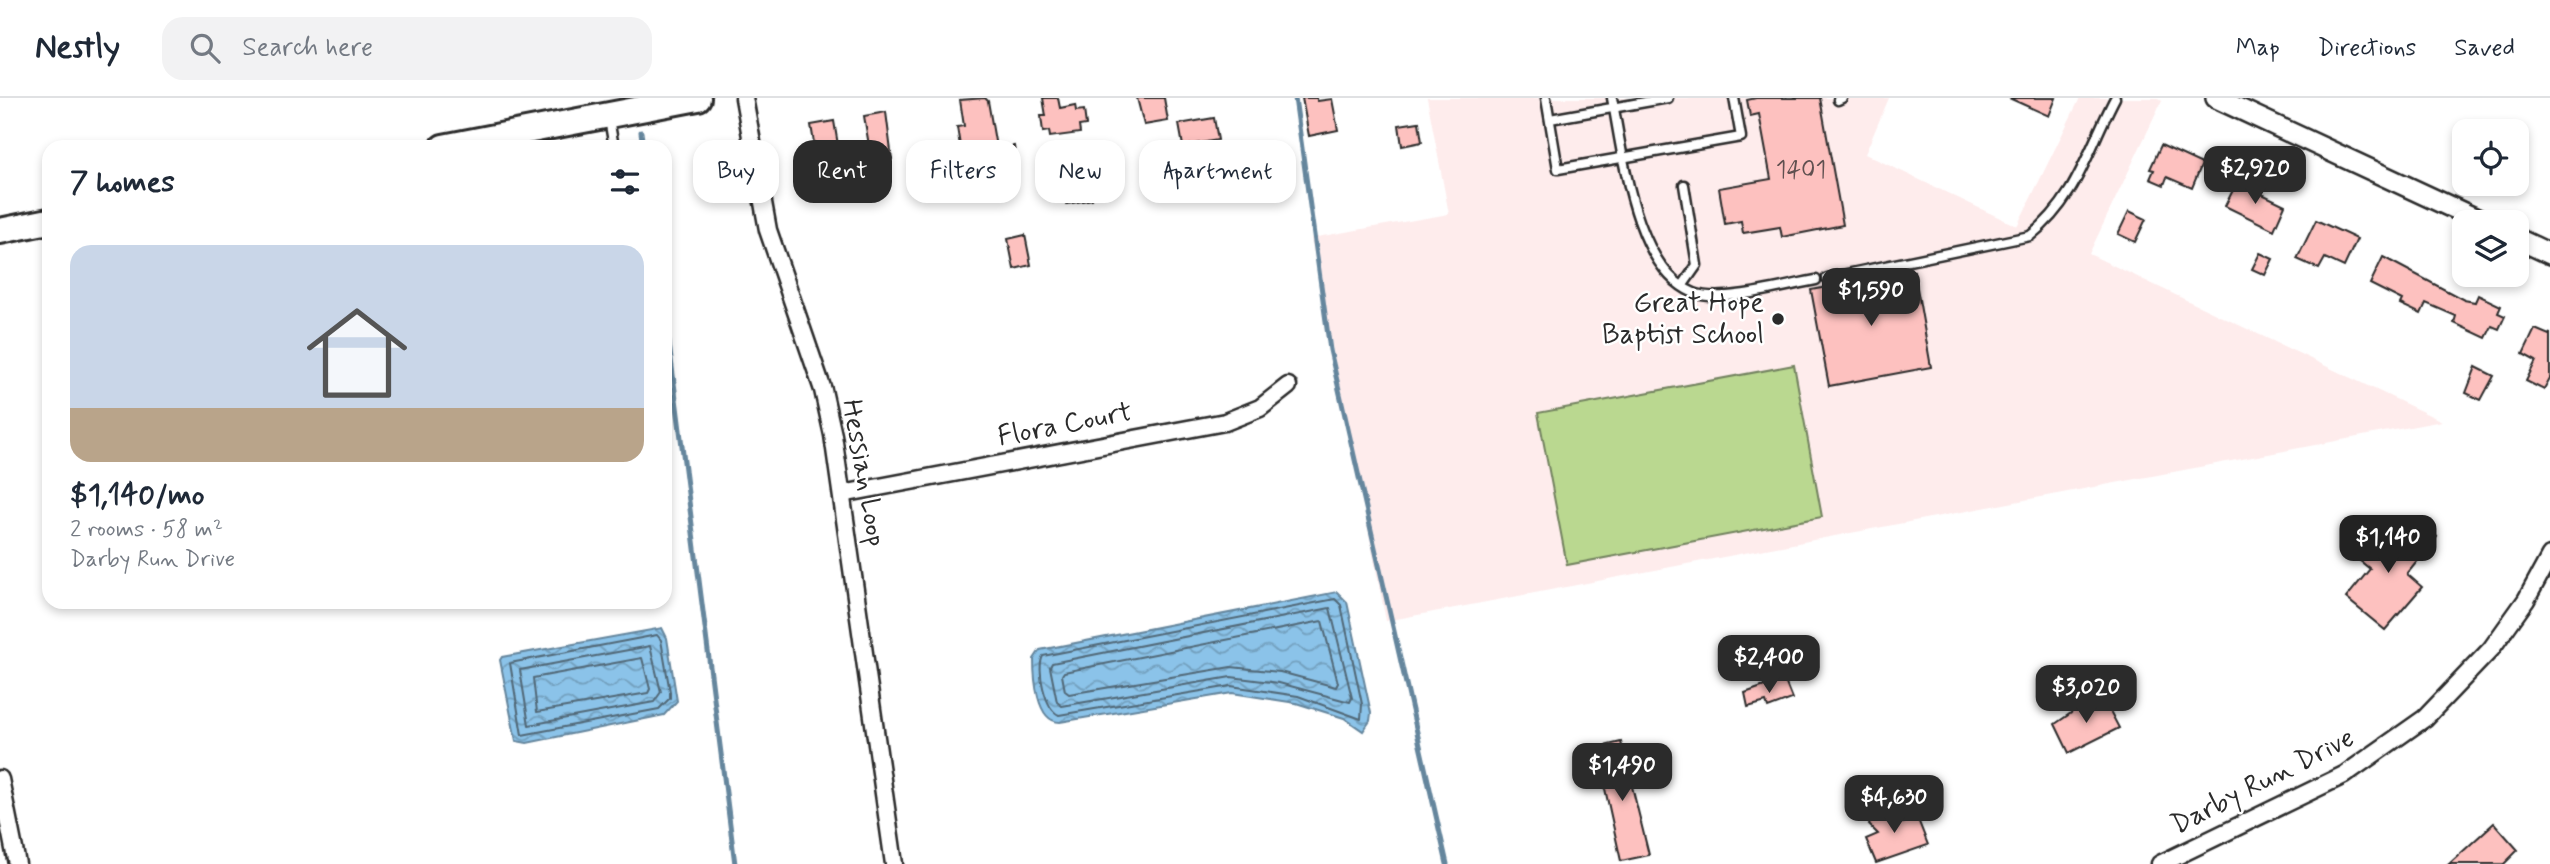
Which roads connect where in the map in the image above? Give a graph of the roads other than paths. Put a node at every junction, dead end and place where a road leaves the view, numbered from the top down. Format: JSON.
{"nodes":[{"id":1,"x":698,"y":98,"type":"edge"},
{"id":2,"x":744,"y":98,"type":"edge"},
{"id":3,"x":1546,"y":98,"type":"edge"},
{"id":4,"x":1612,"y":98,"type":"edge"},
{"id":5,"x":1668,"y":98,"type":"edge"},
{"id":6,"x":1734,"y":98,"type":"edge"},
{"id":7,"x":2115,"y":98,"type":"edge"},
{"id":8,"x":2216,"y":98,"type":"edge"},
{"id":9,"x":1614,"y":108,"type":"junction"},
{"id":10,"x":608,"y":116,"type":"junction"},
{"id":11,"x":1550,"y":119,"type":"junction"},
{"id":12,"x":502,"y":140,"type":"edge"},
{"id":13,"x":613,"y":140,"type":"edge"},
{"id":14,"x":1624,"y":158,"type":"junction"},
{"id":15,"x":1684,"y":184,"type":"dead end"},
{"id":16,"x":2457,"y":210,"type":"edge"},
{"id":17,"x":42,"y":222,"type":"edge"},
{"id":18,"x":0,"y":231,"type":"edge"},
{"id":19,"x":2529,"y":244,"type":"edge"},
{"id":20,"x":2550,"y":254,"type":"edge"},
{"id":21,"x":1827,"y":278,"type":"dead end"},
{"id":22,"x":1816,"y":280,"type":"dead end"},
{"id":23,"x":1683,"y":285,"type":"junction"},
{"id":24,"x":1288,"y":386,"type":"dead end"},
{"id":25,"x":842,"y":494,"type":"junction"},
{"id":26,"x":2550,"y":555,"type":"edge"},
{"id":27,"x":0,"y":779,"type":"edge"},
{"id":28,"x":17,"y":864,"type":"edge"},
{"id":29,"x":894,"y":864,"type":"edge"},
{"id":30,"x":2160,"y":864,"type":"edge"}],
"edges":[{"from":1,"to":10,"type":"main road"},
{"from":2,"to":25,"type":"street","name":"Hessian Loop"},
{"from":3,"to":11,"type":"lane"},
{"from":4,"to":9,"type":"lane"},
{"from":5,"to":9,"type":"lane"},
{"from":6,"to":14,"type":"lane"},
{"from":7,"to":21,"type":"lane"},
{"from":8,"to":16,"type":"street"},
{"from":9,"to":11,"type":"lane"},
{"from":9,"to":14,"type":"lane"},
{"from":10,"to":12,"type":"main road"},
{"from":10,"to":13,"type":"lane"},
{"from":11,"to":14,"type":"lane"},
{"from":14,"to":23,"type":"lane"},
{"from":15,"to":23,"type":"lane"},
{"from":17,"to":18,"type":"main road"},
{"from":19,"to":20,"type":"street"},
{"from":22,"to":23,"type":"lane"},
{"from":24,"to":25,"type":"street","name":"Flora Court"},
{"from":25,"to":29,"type":"street","name":"Hessian Loop"},
{"from":26,"to":30,"type":"street","name":"Darby Run Drive"},
{"from":27,"to":28,"type":"street"}]}
